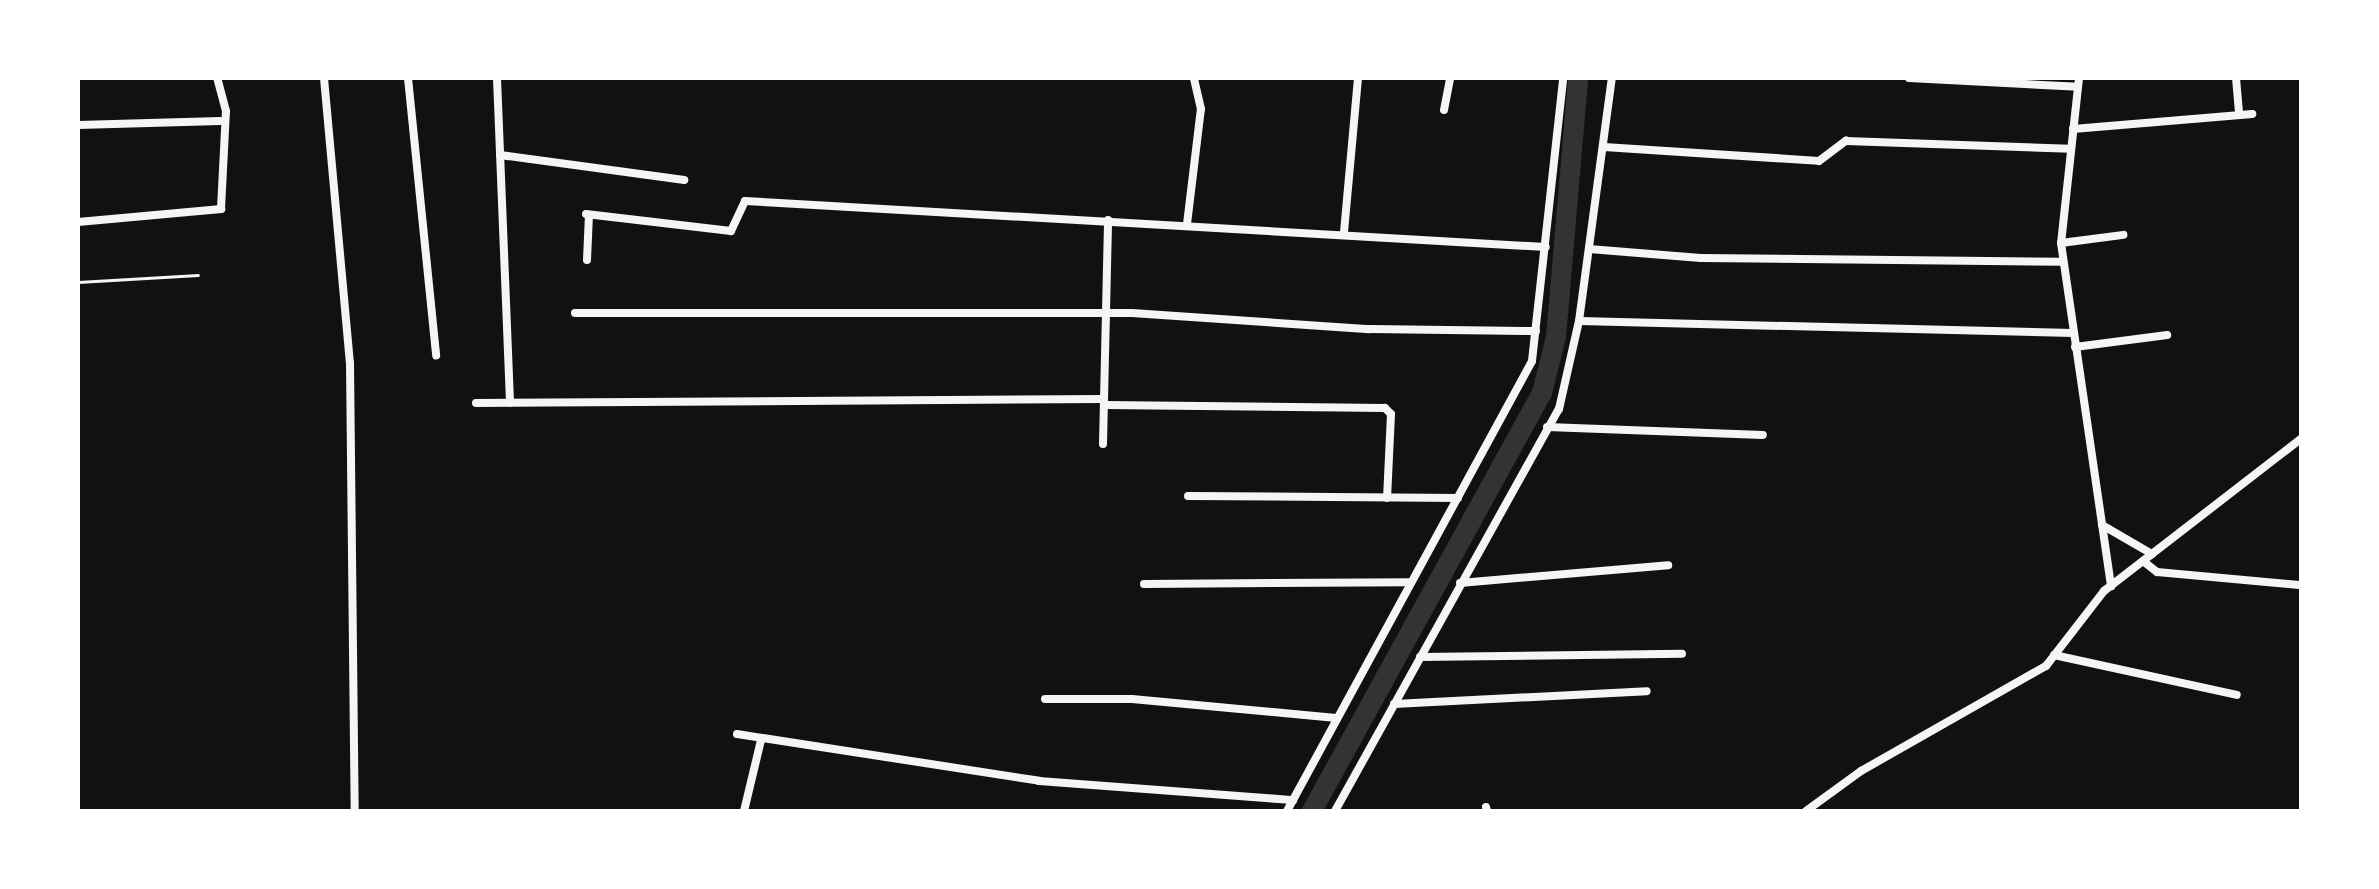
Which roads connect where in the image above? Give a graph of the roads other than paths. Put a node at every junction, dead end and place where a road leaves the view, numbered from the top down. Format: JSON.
{"nodes":[{"id":1,"x":217,"y":78,"type":"edge"},
{"id":2,"x":324,"y":78,"type":"edge"},
{"id":3,"x":408,"y":78,"type":"edge"},
{"id":4,"x":497,"y":78,"type":"edge"},
{"id":5,"x":1194,"y":78,"type":"edge"},
{"id":6,"x":1358,"y":78,"type":"edge"},
{"id":7,"x":1450,"y":78,"type":"edge"},
{"id":8,"x":1563,"y":78,"type":"edge"},
{"id":9,"x":1612,"y":78,"type":"edge"},
{"id":10,"x":1909,"y":78,"type":"edge"},
{"id":11,"x":2236,"y":78,"type":"edge"},
{"id":12,"x":2078,"y":83,"type":"edge"},
{"id":13,"x":1444,"y":110,"type":"dead end"},
{"id":14,"x":2252,"y":114,"type":"dead end"},
{"id":15,"x":2239,"y":115,"type":"junction"},
{"id":16,"x":220,"y":121,"type":"junction"},
{"id":17,"x":78,"y":125,"type":"edge"},
{"id":18,"x":2073,"y":129,"type":"junction"},
{"id":19,"x":1604,"y":147,"type":"junction"},
{"id":20,"x":2070,"y":149,"type":"junction"},
{"id":21,"x":500,"y":155,"type":"junction"},
{"id":22,"x":684,"y":180,"type":"dead end"},
{"id":23,"x":1108,"y":220,"type":"junction"},
{"id":24,"x":78,"y":222,"type":"edge"},
{"id":25,"x":1187,"y":224,"type":"junction"},
{"id":26,"x":1344,"y":232,"type":"junction"},
{"id":27,"x":2123,"y":235,"type":"dead end"},
{"id":28,"x":2061,"y":243,"type":"junction"},
{"id":29,"x":1546,"y":247,"type":"junction"},
{"id":30,"x":1589,"y":249,"type":"junction"},
{"id":31,"x":587,"y":260,"type":"dead end"},
{"id":32,"x":2063,"y":262,"type":"junction"},
{"id":33,"x":575,"y":313,"type":"dead end"},
{"id":34,"x":1106,"y":313,"type":"junction"},
{"id":35,"x":1579,"y":321,"type":"junction"},
{"id":36,"x":1536,"y":331,"type":"junction"},
{"id":37,"x":2073,"y":333,"type":"junction"},
{"id":38,"x":2167,"y":335,"type":"dead end"},
{"id":39,"x":2075,"y":347,"type":"junction"},
{"id":40,"x":436,"y":356,"type":"dead end"},
{"id":41,"x":1104,"y":402,"type":"junction"},
{"id":42,"x":476,"y":403,"type":"dead end"},
{"id":43,"x":510,"y":403,"type":"junction"},
{"id":44,"x":1547,"y":427,"type":"junction"},
{"id":45,"x":1763,"y":435,"type":"dead end"},
{"id":46,"x":2301,"y":439,"type":"edge"},
{"id":47,"x":1103,"y":444,"type":"dead end"},
{"id":48,"x":1188,"y":496,"type":"dead end"},
{"id":49,"x":1387,"y":498,"type":"junction"},
{"id":50,"x":1458,"y":498,"type":"junction"},
{"id":51,"x":2102,"y":525,"type":"junction"},
{"id":52,"x":2152,"y":554,"type":"junction"},
{"id":53,"x":2143,"y":561,"type":"junction"},
{"id":54,"x":1668,"y":565,"type":"dead end"},
{"id":55,"x":1410,"y":582,"type":"junction"},
{"id":56,"x":1460,"y":583,"type":"junction"},
{"id":57,"x":1144,"y":584,"type":"dead end"},
{"id":58,"x":2301,"y":585,"type":"edge"},
{"id":59,"x":2111,"y":586,"type":"junction"},
{"id":60,"x":1682,"y":654,"type":"dead end"},
{"id":61,"x":2054,"y":655,"type":"junction"},
{"id":62,"x":1420,"y":657,"type":"junction"},
{"id":63,"x":1647,"y":691,"type":"dead end"},
{"id":64,"x":2237,"y":695,"type":"dead end"},
{"id":65,"x":1045,"y":699,"type":"dead end"},
{"id":66,"x":1394,"y":704,"type":"junction"},
{"id":67,"x":1336,"y":718,"type":"junction"},
{"id":68,"x":737,"y":734,"type":"dead end"},
{"id":69,"x":761,"y":740,"type":"junction"},
{"id":70,"x":1293,"y":800,"type":"junction"},
{"id":71,"x":355,"y":811,"type":"edge"},
{"id":72,"x":744,"y":811,"type":"edge"},
{"id":73,"x":1287,"y":811,"type":"edge"},
{"id":74,"x":1335,"y":811,"type":"edge"},
{"id":75,"x":1806,"y":811,"type":"edge"}],
"edges":[{"from":1,"to":16,"type":"street"},
{"from":2,"to":71,"type":"street"},
{"from":3,"to":40,"type":"street"},
{"from":4,"to":21,"type":"street"},
{"from":5,"to":25,"type":"street"},
{"from":6,"to":26,"type":"street"},
{"from":7,"to":13,"type":"street"},
{"from":8,"to":29,"type":"street"},
{"from":9,"to":19,"type":"street"},
{"from":10,"to":12,"type":"street"},
{"from":11,"to":15,"type":"street"},
{"from":12,"to":18,"type":"street"},
{"from":14,"to":15,"type":"street"},
{"from":15,"to":18,"type":"street"},
{"from":16,"to":17,"type":"street"},
{"from":16,"to":24,"type":"street"},
{"from":18,"to":20,"type":"street"},
{"from":19,"to":20,"type":"street"},
{"from":19,"to":30,"type":"street"},
{"from":20,"to":28,"type":"street"},
{"from":21,"to":22,"type":"street"},
{"from":21,"to":43,"type":"street"},
{"from":23,"to":25,"type":"street"},
{"from":23,"to":31,"type":"street"},
{"from":23,"to":34,"type":"street"},
{"from":25,"to":26,"type":"street"},
{"from":26,"to":29,"type":"street"},
{"from":27,"to":28,"type":"street"},
{"from":28,"to":32,"type":"street"},
{"from":29,"to":36,"type":"street"},
{"from":30,"to":32,"type":"street"},
{"from":30,"to":35,"type":"street"},
{"from":32,"to":37,"type":"street"},
{"from":33,"to":34,"type":"street"},
{"from":34,"to":36,"type":"street"},
{"from":34,"to":41,"type":"street"},
{"from":35,"to":37,"type":"street"},
{"from":35,"to":44,"type":"street"},
{"from":36,"to":50,"type":"street"},
{"from":37,"to":39,"type":"street"},
{"from":38,"to":39,"type":"street"},
{"from":39,"to":51,"type":"street"},
{"from":41,"to":43,"type":"street"},
{"from":41,"to":47,"type":"street"},
{"from":41,"to":49,"type":"street"},
{"from":42,"to":43,"type":"street"},
{"from":44,"to":45,"type":"street"},
{"from":44,"to":56,"type":"street"},
{"from":46,"to":52,"type":"street"},
{"from":48,"to":49,"type":"street"},
{"from":49,"to":50,"type":"street"},
{"from":50,"to":55,"type":"street"},
{"from":51,"to":52,"type":"street"},
{"from":51,"to":59,"type":"street"},
{"from":52,"to":53,"type":"street"},
{"from":53,"to":58,"type":"street"},
{"from":53,"to":59,"type":"street"},
{"from":54,"to":56,"type":"street"},
{"from":55,"to":57,"type":"street"},
{"from":55,"to":67,"type":"street"},
{"from":56,"to":62,"type":"street"},
{"from":59,"to":61,"type":"street"},
{"from":60,"to":62,"type":"street"},
{"from":61,"to":64,"type":"street"},
{"from":61,"to":75,"type":"street"},
{"from":62,"to":66,"type":"street"},
{"from":63,"to":66,"type":"street"},
{"from":65,"to":67,"type":"street"},
{"from":66,"to":74,"type":"street"},
{"from":67,"to":70,"type":"street"},
{"from":68,"to":69,"type":"street"},
{"from":69,"to":70,"type":"street"},
{"from":69,"to":72,"type":"street"},
{"from":70,"to":73,"type":"street"}]}
